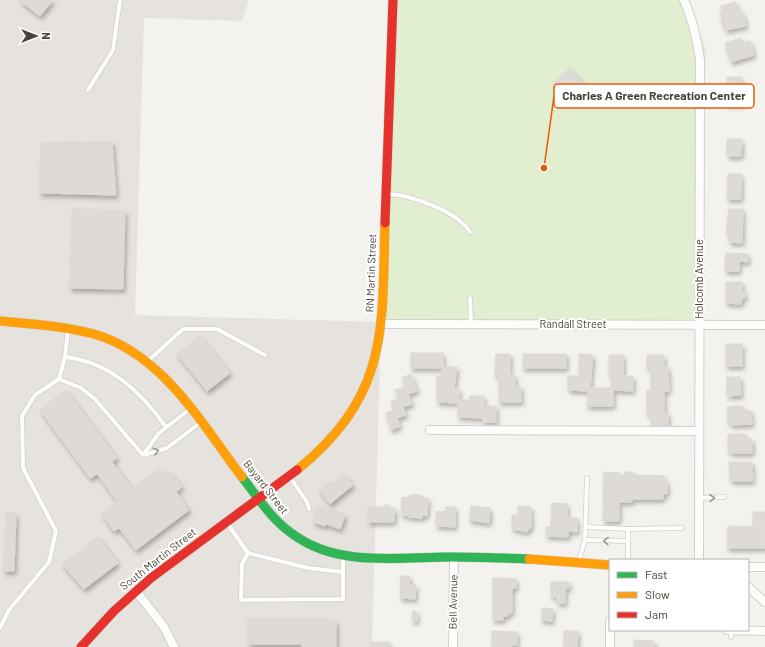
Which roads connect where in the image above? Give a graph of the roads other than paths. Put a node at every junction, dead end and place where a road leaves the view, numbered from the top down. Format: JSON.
{"nodes":[{"id":1,"x":120,"y":0,"type":"edge"},
{"id":2,"x":393,"y":0,"type":"edge"},
{"id":3,"x":684,"y":0,"type":"edge"},
{"id":4,"x":88,"y":90,"type":"dead end"},
{"id":5,"x":386,"y":194,"type":"junction"},
{"id":6,"x":470,"y":232,"type":"dead end"},
{"id":7,"x":470,"y":298,"type":"dead end"},
{"id":8,"x":0,"y":321,"type":"edge"},
{"id":9,"x":382,"y":324,"type":"junction"},
{"id":10,"x":471,"y":324,"type":"junction"},
{"id":11,"x":699,"y":324,"type":"junction"},
{"id":12,"x":765,"y":325,"type":"edge"},
{"id":13,"x":68,"y":327,"type":"junction"},
{"id":14,"x":264,"y":355,"type":"dead end"},
{"id":15,"x":65,"y":357,"type":"junction"},
{"id":16,"x":148,"y":361,"type":"junction"},
{"id":17,"x":59,"y":378,"type":"junction"},
{"id":18,"x":191,"y":408,"type":"junction"},
{"id":19,"x":201,"y":422,"type":"junction"},
{"id":20,"x":166,"y":427,"type":"junction"},
{"id":21,"x":430,"y":430,"type":"dead end"},
{"id":22,"x":699,"y":430,"type":"junction"},
{"id":23,"x":143,"y":455,"type":"junction"},
{"id":24,"x":289,"y":475,"type":"junction"},
{"id":25,"x":587,"y":478,"type":"dead end"},
{"id":26,"x":724,"y":497,"type":"dead end"},
{"id":27,"x":699,"y":498,"type":"junction"},
{"id":28,"x":258,"y":499,"type":"junction"},
{"id":29,"x":309,"y":509,"type":"dead end"},
{"id":30,"x":226,"y":522,"type":"junction"},
{"id":31,"x":586,"y":527,"type":"junction"},
{"id":32,"x":682,"y":528,"type":"dead end"},
{"id":33,"x":628,"y":529,"type":"junction"},
{"id":34,"x":585,"y":540,"type":"junction"},
{"id":35,"x":628,"y":541,"type":"junction"},
{"id":36,"x":248,"y":554,"type":"junction"},
{"id":37,"x":343,"y":554,"type":"junction"},
{"id":38,"x":454,"y":557,"type":"junction"},
{"id":39,"x":628,"y":559,"type":"edge"},
{"id":40,"x":699,"y":559,"type":"edge"},
{"id":41,"x":578,"y":563,"type":"junction"},
{"id":42,"x":609,"y":565,"type":"edge"},
{"id":43,"x":749,"y":567,"type":"edge"},
{"id":44,"x":765,"y":567,"type":"edge"},
{"id":45,"x":343,"y":572,"type":"junction"},
{"id":46,"x":749,"y":588,"type":"edge"},
{"id":47,"x":136,"y":590,"type":"junction"},
{"id":48,"x":765,"y":602,"type":"edge"},
{"id":49,"x":0,"y":628,"type":"edge"},
{"id":50,"x":610,"y":631,"type":"edge"},
{"id":51,"x":765,"y":631,"type":"edge"},
{"id":52,"x":730,"y":633,"type":"edge"},
{"id":53,"x":80,"y":647,"type":"edge"},
{"id":54,"x":174,"y":647,"type":"edge"},
{"id":55,"x":453,"y":647,"type":"edge"},
{"id":56,"x":610,"y":647,"type":"edge"}],
"edges":[{"from":1,"to":4,"type":"lane"},
{"from":2,"to":5,"type":"street","name":"RN Martin Street"},
{"from":3,"to":11,"type":"street","name":"Holcomb Avenue"},
{"from":5,"to":6,"type":"lane"},
{"from":5,"to":9,"type":"street","name":"RN Martin Street"},
{"from":7,"to":10,"type":"lane"},
{"from":8,"to":13,"type":"street","name":"Bayard Street"},
{"from":9,"to":10,"type":"street","name":"Randall Street"},
{"from":9,"to":24,"type":"street","name":"RN Martin Street"},
{"from":10,"to":11,"type":"street","name":"Randall Street"},
{"from":11,"to":12,"type":"street","name":"Randall Street"},
{"from":11,"to":22,"type":"street","name":"Holcomb Avenue"},
{"from":13,"to":15,"type":"lane"},
{"from":13,"to":16,"type":"street","name":"Bayard Street"},
{"from":14,"to":16,"type":"lane"},
{"from":15,"to":17,"type":"lane"},
{"from":15,"to":20,"type":"lane"},
{"from":16,"to":18,"type":"street","name":"Bayard Street"},
{"from":17,"to":23,"type":"lane"},
{"from":17,"to":49,"type":"lane"},
{"from":18,"to":19,"type":"street","name":"Bayard Street"},
{"from":18,"to":20,"type":"lane"},
{"from":23,"to":19,"type":"lane","one_way":true},
{"from":19,"to":28,"type":"street","name":"Bayard Street"},
{"from":20,"to":23,"type":"lane"},
{"from":21,"to":22,"type":"street"},
{"from":22,"to":27,"type":"street","name":"Holcomb Avenue"},
{"from":24,"to":28,"type":"street","name":"RN Martin Street"},
{"from":24,"to":29,"type":"lane"},
{"from":25,"to":31,"type":"lane"},
{"from":27,"to":26,"type":"lane","one_way":true},
{"from":27,"to":40,"type":"street","name":"Holcomb Avenue"},
{"from":28,"to":30,"type":"street","name":"South Martin Street"},
{"from":28,"to":37,"type":"street","name":"Bayard Street"},
{"from":30,"to":36,"type":"lane"},
{"from":30,"to":47,"type":"street","name":"South Martin Street"},
{"from":31,"to":33,"type":"lane"},
{"from":31,"to":34,"type":"lane"},
{"from":32,"to":33,"type":"lane"},
{"from":33,"to":35,"type":"lane"},
{"from":35,"to":34,"type":"lane","one_way":true},
{"from":34,"to":41,"type":"lane"},
{"from":35,"to":39,"type":"lane"},
{"from":36,"to":45,"type":"lane"},
{"from":36,"to":45,"type":"lane"},
{"from":37,"to":38,"type":"street","name":"Bayard Street"},
{"from":37,"to":45,"type":"lane"},
{"from":38,"to":41,"type":"street","name":"Bayard Street"},
{"from":38,"to":55,"type":"street","name":"Bell Avenue"},
{"from":41,"to":42,"type":"street","name":"Bayard Street"},
{"from":43,"to":44,"type":"street"},
{"from":46,"to":48,"type":"street"},
{"from":47,"to":53,"type":"street","name":"South Martin Street"},
{"from":47,"to":54,"type":"street"},
{"from":50,"to":56,"type":"street"},
{"from":51,"to":52,"type":"street"}]}
